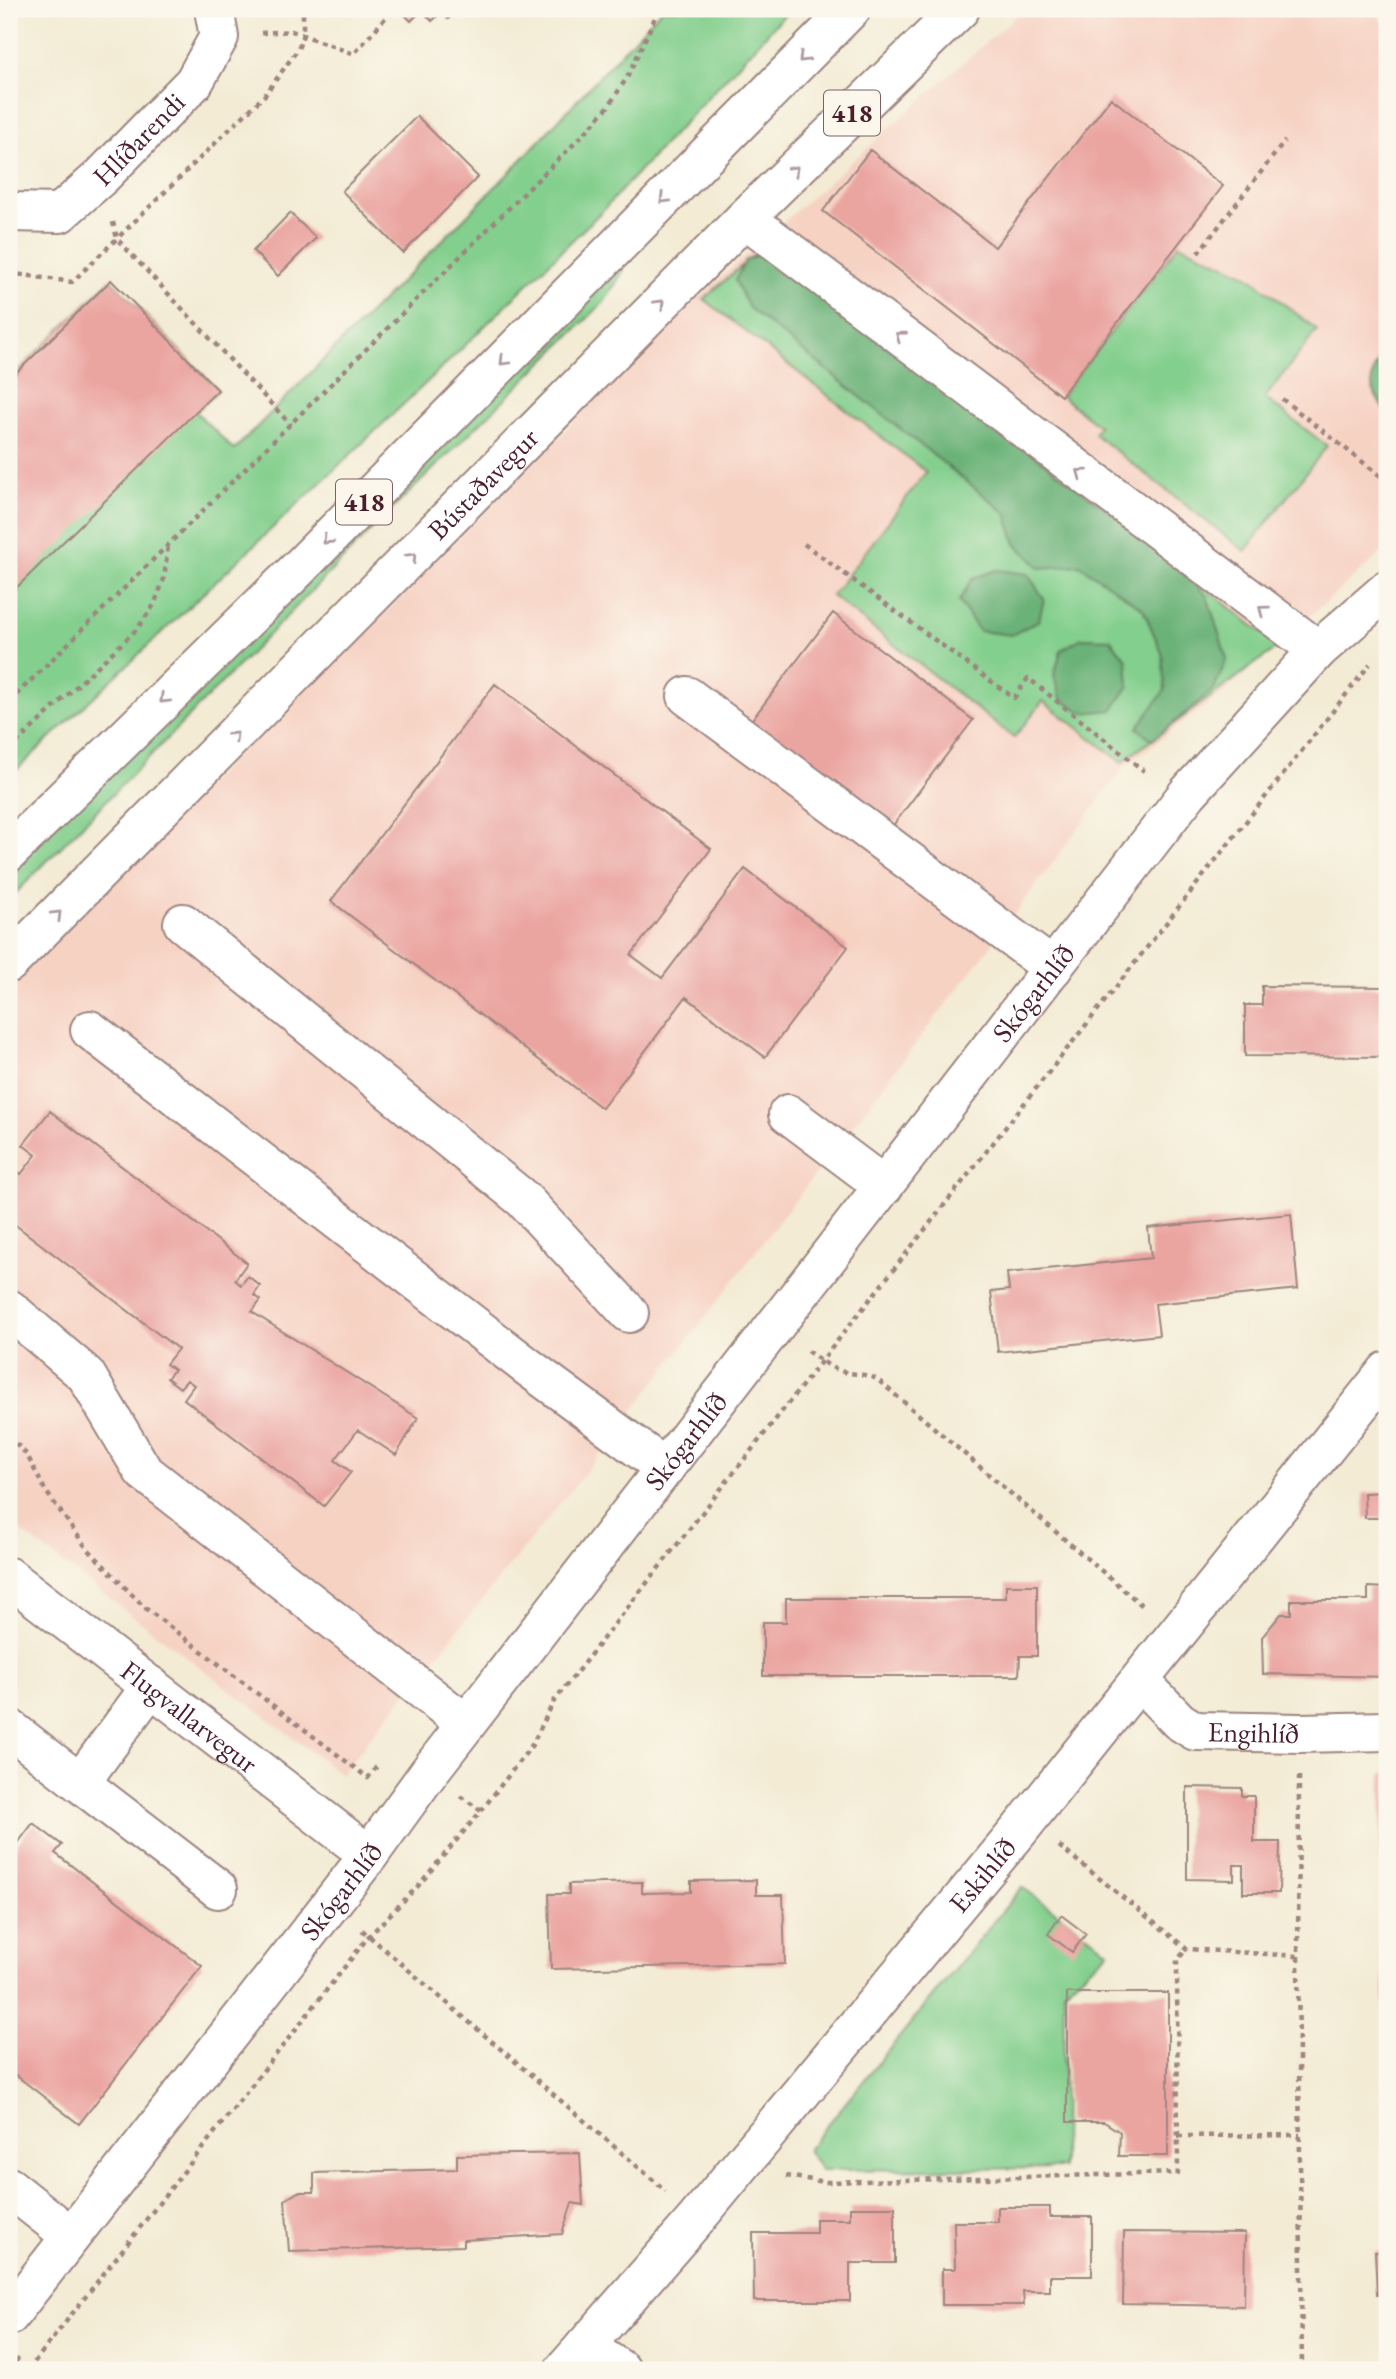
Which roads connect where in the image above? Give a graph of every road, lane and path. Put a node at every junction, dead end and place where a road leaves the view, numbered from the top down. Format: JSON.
{"nodes":[{"id":1,"x":303,"y":9,"type":"edge"},
{"id":2,"x":393,"y":9,"type":"edge"},
{"id":3,"x":659,"y":9,"type":"edge"},
{"id":4,"x":851,"y":9,"type":"edge"},
{"id":5,"x":960,"y":9,"type":"edge"},
{"id":6,"x":216,"y":23,"type":"edge"},
{"id":7,"x":303,"y":35,"type":"junction"},
{"id":8,"x":1285,"y":141,"type":"dead end"},
{"id":9,"x":102,"y":176,"type":"junction"},
{"id":10,"x":9,"y":212,"type":"edge"},
{"id":11,"x":745,"y":218,"type":"junction"},
{"id":12,"x":117,"y":239,"type":"junction"},
{"id":13,"x":1198,"y":253,"type":"dead end"},
{"id":14,"x":9,"y":273,"type":"edge"},
{"id":15,"x":1282,"y":399,"type":"dead end"},
{"id":16,"x":291,"y":425,"type":"junction"},
{"id":17,"x":1387,"y":481,"type":"edge"},
{"id":18,"x":804,"y":544,"type":"dead end"},
{"id":19,"x":168,"y":545,"type":"junction"},
{"id":20,"x":1387,"y":590,"type":"edge"},
{"id":21,"x":1318,"y":650,"type":"junction"},
{"id":22,"x":1372,"y":662,"type":"dead end"},
{"id":23,"x":687,"y":696,"type":"dead end"},
{"id":24,"x":9,"y":702,"type":"edge"},
{"id":25,"x":9,"y":750,"type":"edge"},
{"id":26,"x":1144,"y":772,"type":"dead end"},
{"id":27,"x":9,"y":852,"type":"edge"},
{"id":28,"x":184,"y":923,"type":"dead end"},
{"id":29,"x":9,"y":963,"type":"edge"},
{"id":30,"x":1053,"y":968,"type":"junction"},
{"id":31,"x":90,"y":1030,"type":"dead end"},
{"id":32,"x":788,"y":1114,"type":"dead end"},
{"id":33,"x":884,"y":1186,"type":"junction"},
{"id":34,"x":9,"y":1309,"type":"edge"},
{"id":35,"x":629,"y":1313,"type":"dead end"},
{"id":36,"x":774,"y":1327,"type":"junction"},
{"id":37,"x":823,"y":1363,"type":"junction"},
{"id":38,"x":1387,"y":1371,"type":"edge"},
{"id":39,"x":9,"y":1436,"type":"edge"},
{"id":40,"x":665,"y":1468,"type":"junction"},
{"id":41,"x":9,"y":1577,"type":"edge"},
{"id":42,"x":1151,"y":1613,"type":"dead end"},
{"id":43,"x":1140,"y":1681,"type":"junction"},
{"id":44,"x":151,"y":1686,"type":"junction"},
{"id":45,"x":466,"y":1724,"type":"junction"},
{"id":46,"x":9,"y":1728,"type":"edge"},
{"id":47,"x":1387,"y":1731,"type":"edge"},
{"id":48,"x":1300,"y":1733,"type":"junction"},
{"id":49,"x":381,"y":1761,"type":"dead end"},
{"id":50,"x":80,"y":1783,"type":"junction"},
{"id":51,"x":1050,"y":1838,"type":"dead end"},
{"id":52,"x":369,"y":1855,"type":"junction"},
{"id":53,"x":218,"y":1889,"type":"dead end"},
{"id":54,"x":354,"y":1924,"type":"dead end"},
{"id":55,"x":369,"y":1936,"type":"junction"},
{"id":56,"x":1186,"y":1949,"type":"junction"},
{"id":57,"x":1298,"y":1956,"type":"junction"},
{"id":58,"x":1300,"y":2135,"type":"junction"},
{"id":59,"x":1178,"y":2136,"type":"junction"},
{"id":60,"x":785,"y":2176,"type":"dead end"},
{"id":61,"x":9,"y":2187,"type":"edge"},
{"id":62,"x":675,"y":2198,"type":"dead end"},
{"id":63,"x":71,"y":2236,"type":"junction"},
{"id":64,"x":9,"y":2316,"type":"edge"},
{"id":65,"x":574,"y":2358,"type":"edge"},
{"id":66,"x":28,"y":2370,"type":"edge"},
{"id":67,"x":621,"y":2370,"type":"edge"},
{"id":68,"x":1303,"y":2370,"type":"edge"}],
"edges":[{"from":1,"to":7,"type":"path"},
{"from":2,"to":7,"type":"path"},
{"from":3,"to":16,"type":"path"},
{"from":4,"to":27,"type":"street","number":"418","one_way":true},
{"from":11,"to":5,"type":"street","name":"Bústaðavegur","number":"418","one_way":true},
{"from":6,"to":7,"type":"path"},
{"from":6,"to":9,"type":"street","name":"Hlíðarendi"},
{"from":7,"to":12,"type":"path"},
{"from":8,"to":13,"type":"path"},
{"from":9,"to":10,"type":"street","name":"Hlíðarendi"},
{"from":9,"to":12,"type":"path"},
{"from":21,"to":11,"type":"street","one_way":true},
{"from":29,"to":11,"type":"street","name":"Bústaðavegur","number":"418","one_way":true},
{"from":12,"to":14,"type":"path"},
{"from":12,"to":16,"type":"path"},
{"from":15,"to":17,"type":"path"},
{"from":16,"to":19,"type":"path"},
{"from":18,"to":26,"type":"path"},
{"from":19,"to":24,"type":"path"},
{"from":19,"to":25,"type":"path"},
{"from":20,"to":21,"type":"street","name":"Skógarhlíð"},
{"from":21,"to":30,"type":"street","name":"Skógarhlíð"},
{"from":22,"to":37,"type":"path"},
{"from":23,"to":30,"type":"street"},
{"from":28,"to":35,"type":"street"},
{"from":30,"to":33,"type":"street","name":"Skógarhlíð"},
{"from":31,"to":40,"type":"street"},
{"from":32,"to":33,"type":"street"},
{"from":33,"to":36,"type":"street","name":"Skógarhlíð"},
{"from":34,"to":45,"type":"street"},
{"from":36,"to":37,"type":"path"},
{"from":36,"to":40,"type":"street","name":"Skógarhlíð"},
{"from":37,"to":42,"type":"path"},
{"from":37,"to":55,"type":"path"},
{"from":38,"to":43,"type":"street","name":"Eskihlíð"},
{"from":39,"to":49,"type":"path"},
{"from":40,"to":45,"type":"street","name":"Skógarhlíð"},
{"from":41,"to":44,"type":"street","name":"Flugvallarvegur"},
{"from":43,"to":48,"type":"street","name":"Engihlíð"},
{"from":43,"to":65,"type":"street","name":"Eskihlíð"},
{"from":44,"to":50,"type":"street"},
{"from":44,"to":52,"type":"street","name":"Flugvallarvegur"},
{"from":45,"to":52,"type":"street","name":"Skógarhlíð"},
{"from":46,"to":50,"type":"street"},
{"from":47,"to":48,"type":"street","name":"Engihlíð"},
{"from":48,"to":57,"type":"path"},
{"from":50,"to":53,"type":"street"},
{"from":51,"to":56,"type":"path"},
{"from":52,"to":63,"type":"street","name":"Skógarhlíð"},
{"from":54,"to":55,"type":"path"},
{"from":55,"to":62,"type":"path"},
{"from":55,"to":66,"type":"path"},
{"from":56,"to":57,"type":"path"},
{"from":56,"to":59,"type":"path"},
{"from":57,"to":58,"type":"path"},
{"from":58,"to":59,"type":"path"},
{"from":58,"to":68,"type":"path"},
{"from":59,"to":60,"type":"path"},
{"from":61,"to":63,"type":"street"},
{"from":63,"to":64,"type":"street","name":"Skógarhlíð"},
{"from":65,"to":67,"type":"street"}]}
